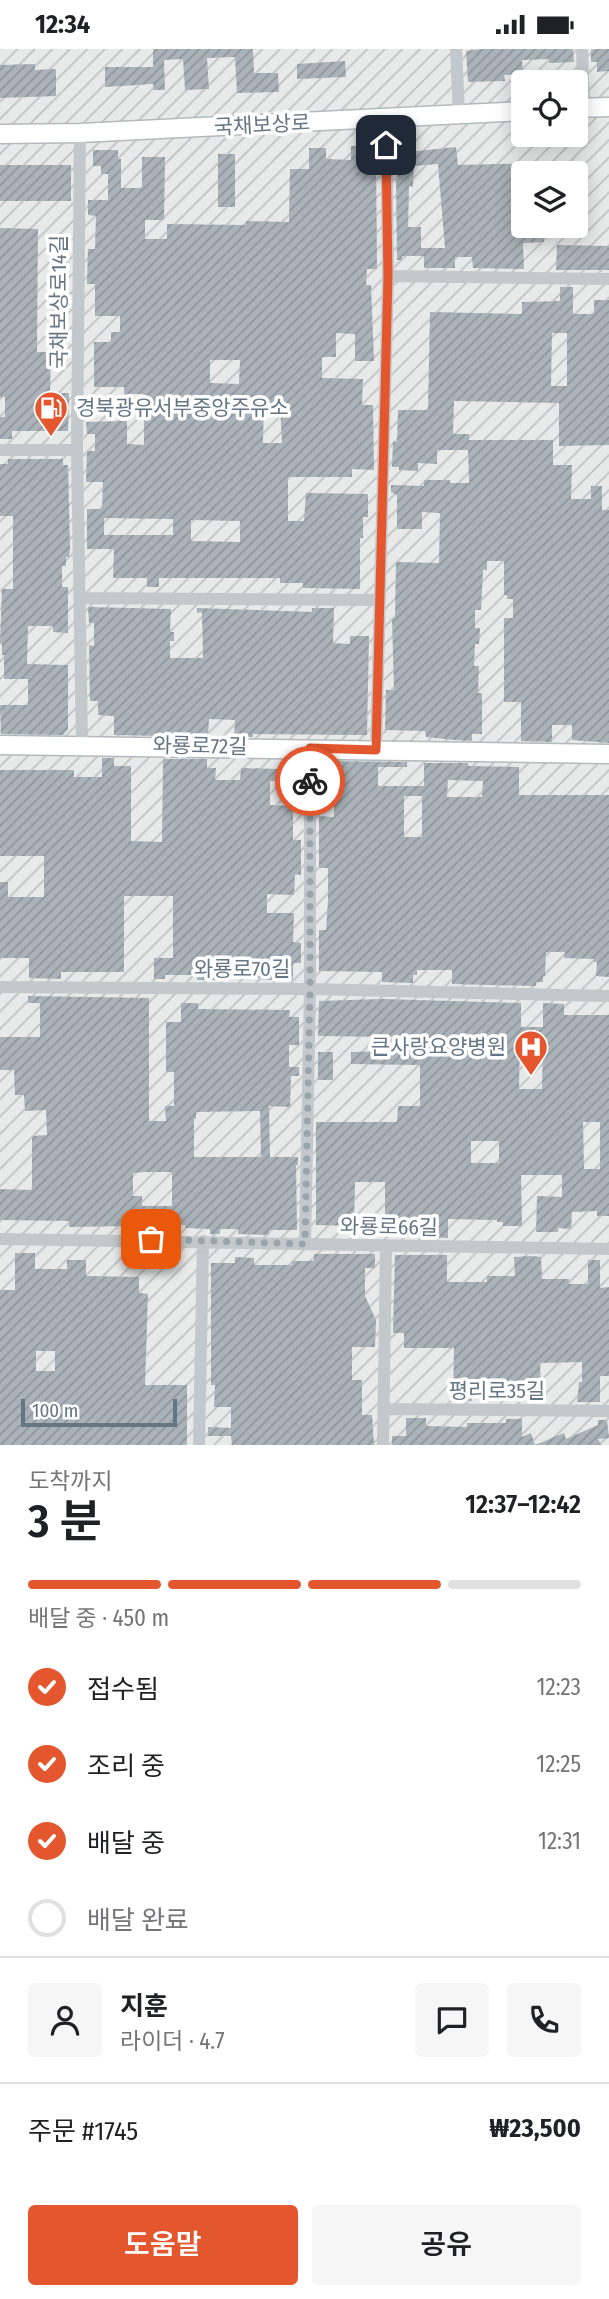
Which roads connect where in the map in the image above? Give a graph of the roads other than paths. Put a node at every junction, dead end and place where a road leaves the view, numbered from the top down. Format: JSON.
{"nodes":[{"id":1,"x":456,"y":49,"type":"edge"},
{"id":2,"x":582,"y":49,"type":"edge"},
{"id":3,"x":581,"y":70,"type":"edge"},
{"id":4,"x":609,"y":107,"type":"edge"},
{"id":5,"x":588,"y":108,"type":"edge"},
{"id":6,"x":511,"y":112,"type":"edge"},
{"id":7,"x":459,"y":114,"type":"junction"},
{"id":8,"x":386,"y":119,"type":"junction"},
{"id":9,"x":80,"y":133,"type":"junction"},
{"id":10,"x":0,"y":134,"type":"edge"},
{"id":11,"x":388,"y":276,"type":"junction"},
{"id":12,"x":609,"y":279,"type":"edge"},
{"id":13,"x":0,"y":450,"type":"edge"},
{"id":14,"x":77,"y":450,"type":"junction"},
{"id":15,"x":80,"y":598,"type":"junction"},
{"id":16,"x":380,"y":600,"type":"junction"},
{"id":17,"x":82,"y":744,"type":"junction"},
{"id":18,"x":0,"y":745,"type":"edge"},
{"id":19,"x":310,"y":748,"type":"junction"},
{"id":20,"x":376,"y":750,"type":"junction"},
{"id":21,"x":609,"y":754,"type":"edge"},
{"id":22,"x":0,"y":987,"type":"edge"},
{"id":23,"x":310,"y":989,"type":"junction"},
{"id":24,"x":609,"y":996,"type":"edge"},
{"id":25,"x":0,"y":1238,"type":"edge"},
{"id":26,"x":203,"y":1241,"type":"junction"},
{"id":27,"x":305,"y":1244,"type":"junction"},
{"id":28,"x":386,"y":1246,"type":"junction"},
{"id":29,"x":609,"y":1249,"type":"edge"},
{"id":30,"x":386,"y":1409,"type":"junction"},
{"id":31,"x":609,"y":1411,"type":"edge"},
{"id":32,"x":199,"y":1445,"type":"edge"},
{"id":33,"x":383,"y":1445,"type":"edge"}],
"edges":[{"from":1,"to":7,"type":"street"},
{"from":2,"to":3,"type":"street"},
{"from":4,"to":5,"type":"street"},
{"from":6,"to":7,"type":"street","name":"국채보상로"},
{"from":7,"to":8,"type":"street","name":"국채보상로"},
{"from":8,"to":9,"type":"street","name":"국채보상로"},
{"from":8,"to":11,"type":"street"},
{"from":9,"to":10,"type":"street","name":"국채보상로"},
{"from":9,"to":14,"type":"street","name":"국채보상로14길"},
{"from":11,"to":12,"type":"street"},
{"from":11,"to":16,"type":"street"},
{"from":13,"to":14,"type":"street"},
{"from":14,"to":15,"type":"street","name":"국채보상로14길"},
{"from":15,"to":16,"type":"street"},
{"from":15,"to":17,"type":"street","name":"국채보상로14길"},
{"from":16,"to":20,"type":"street"},
{"from":17,"to":18,"type":"street","name":"와룡로72길"},
{"from":17,"to":19,"type":"street","name":"와룡로72길"},
{"from":19,"to":20,"type":"street","name":"와룡로72길"},
{"from":19,"to":23,"type":"street"},
{"from":20,"to":21,"type":"street","name":"와룡로72길"},
{"from":22,"to":23,"type":"street","name":"와룡로70길"},
{"from":23,"to":24,"type":"street","name":"와룡로70길"},
{"from":23,"to":27,"type":"street"},
{"from":25,"to":26,"type":"street","name":"와룡로66길"},
{"from":26,"to":27,"type":"street","name":"와룡로66길"},
{"from":26,"to":32,"type":"street"},
{"from":27,"to":28,"type":"street","name":"와룡로66길"},
{"from":28,"to":29,"type":"street","name":"와룡로66길"},
{"from":28,"to":30,"type":"street"},
{"from":30,"to":31,"type":"street","name":"평리로35길"},
{"from":30,"to":33,"type":"street"}]}
